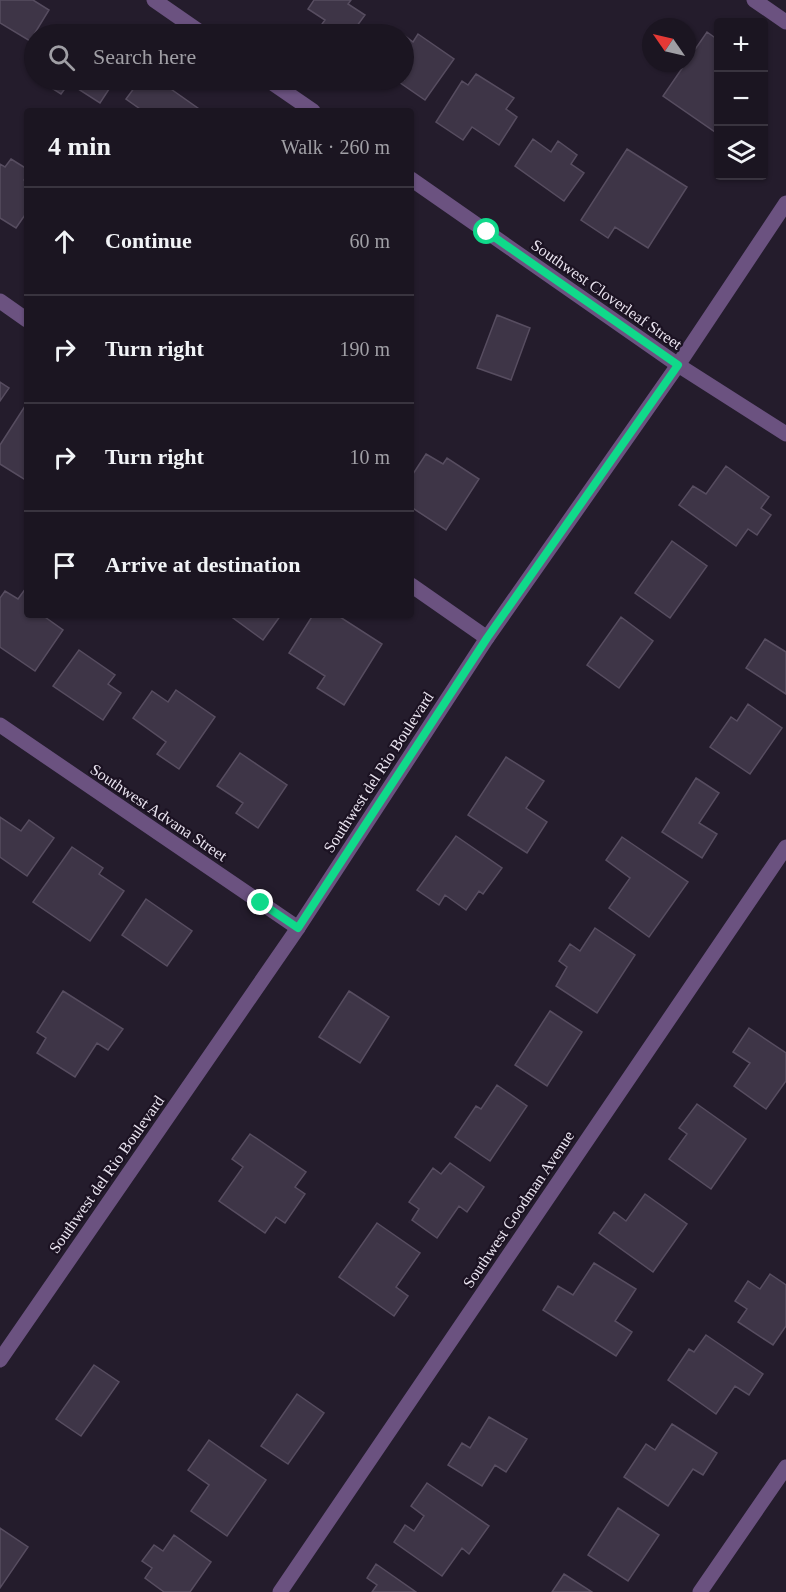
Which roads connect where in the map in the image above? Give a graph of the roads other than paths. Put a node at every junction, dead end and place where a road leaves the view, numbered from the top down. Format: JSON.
{"nodes":[{"id":1,"x":154,"y":0,"type":"edge"},
{"id":2,"x":754,"y":0,"type":"edge"},
{"id":3,"x":786,"y":22,"type":"edge"},
{"id":4,"x":189,"y":24,"type":"edge"},
{"id":5,"x":283,"y":90,"type":"edge"},
{"id":6,"x":309,"y":108,"type":"edge"},
{"id":7,"x":414,"y":181,"type":"edge"},
{"id":8,"x":786,"y":203,"type":"edge"},
{"id":9,"x":0,"y":301,"type":"edge"},
{"id":10,"x":24,"y":318,"type":"edge"},
{"id":11,"x":678,"y":365,"type":"junction"},
{"id":12,"x":786,"y":434,"type":"edge"},
{"id":13,"x":414,"y":587,"type":"edge"},
{"id":14,"x":487,"y":638,"type":"junction"},
{"id":15,"x":0,"y":725,"type":"edge"},
{"id":16,"x":786,"y":847,"type":"edge"},
{"id":17,"x":298,"y":928,"type":"junction"},
{"id":18,"x":0,"y":1360,"type":"edge"},
{"id":19,"x":786,"y":1467,"type":"edge"},
{"id":20,"x":280,"y":1592,"type":"edge"},
{"id":21,"x":700,"y":1592,"type":"edge"}],
"edges":[{"from":1,"to":4,"type":"street"},
{"from":2,"to":3,"type":"street"},
{"from":5,"to":6,"type":"street"},
{"from":7,"to":11,"type":"street","name":"Southwest Cloverleaf Street"},
{"from":8,"to":11,"type":"street","name":"Southwest del Rio Boulevard"},
{"from":9,"to":10,"type":"street"},
{"from":11,"to":12,"type":"street","name":"Southwest Cloverleaf Street"},
{"from":11,"to":14,"type":"street","name":"Southwest del Rio Boulevard"},
{"from":13,"to":14,"type":"street"},
{"from":14,"to":17,"type":"street","name":"Southwest del Rio Boulevard"},
{"from":15,"to":17,"type":"street","name":"Southwest Advana Street"},
{"from":16,"to":20,"type":"street","name":"Southwest Goodman Avenue"},
{"from":17,"to":18,"type":"street","name":"Southwest del Rio Boulevard"},
{"from":19,"to":21,"type":"street"}]}
